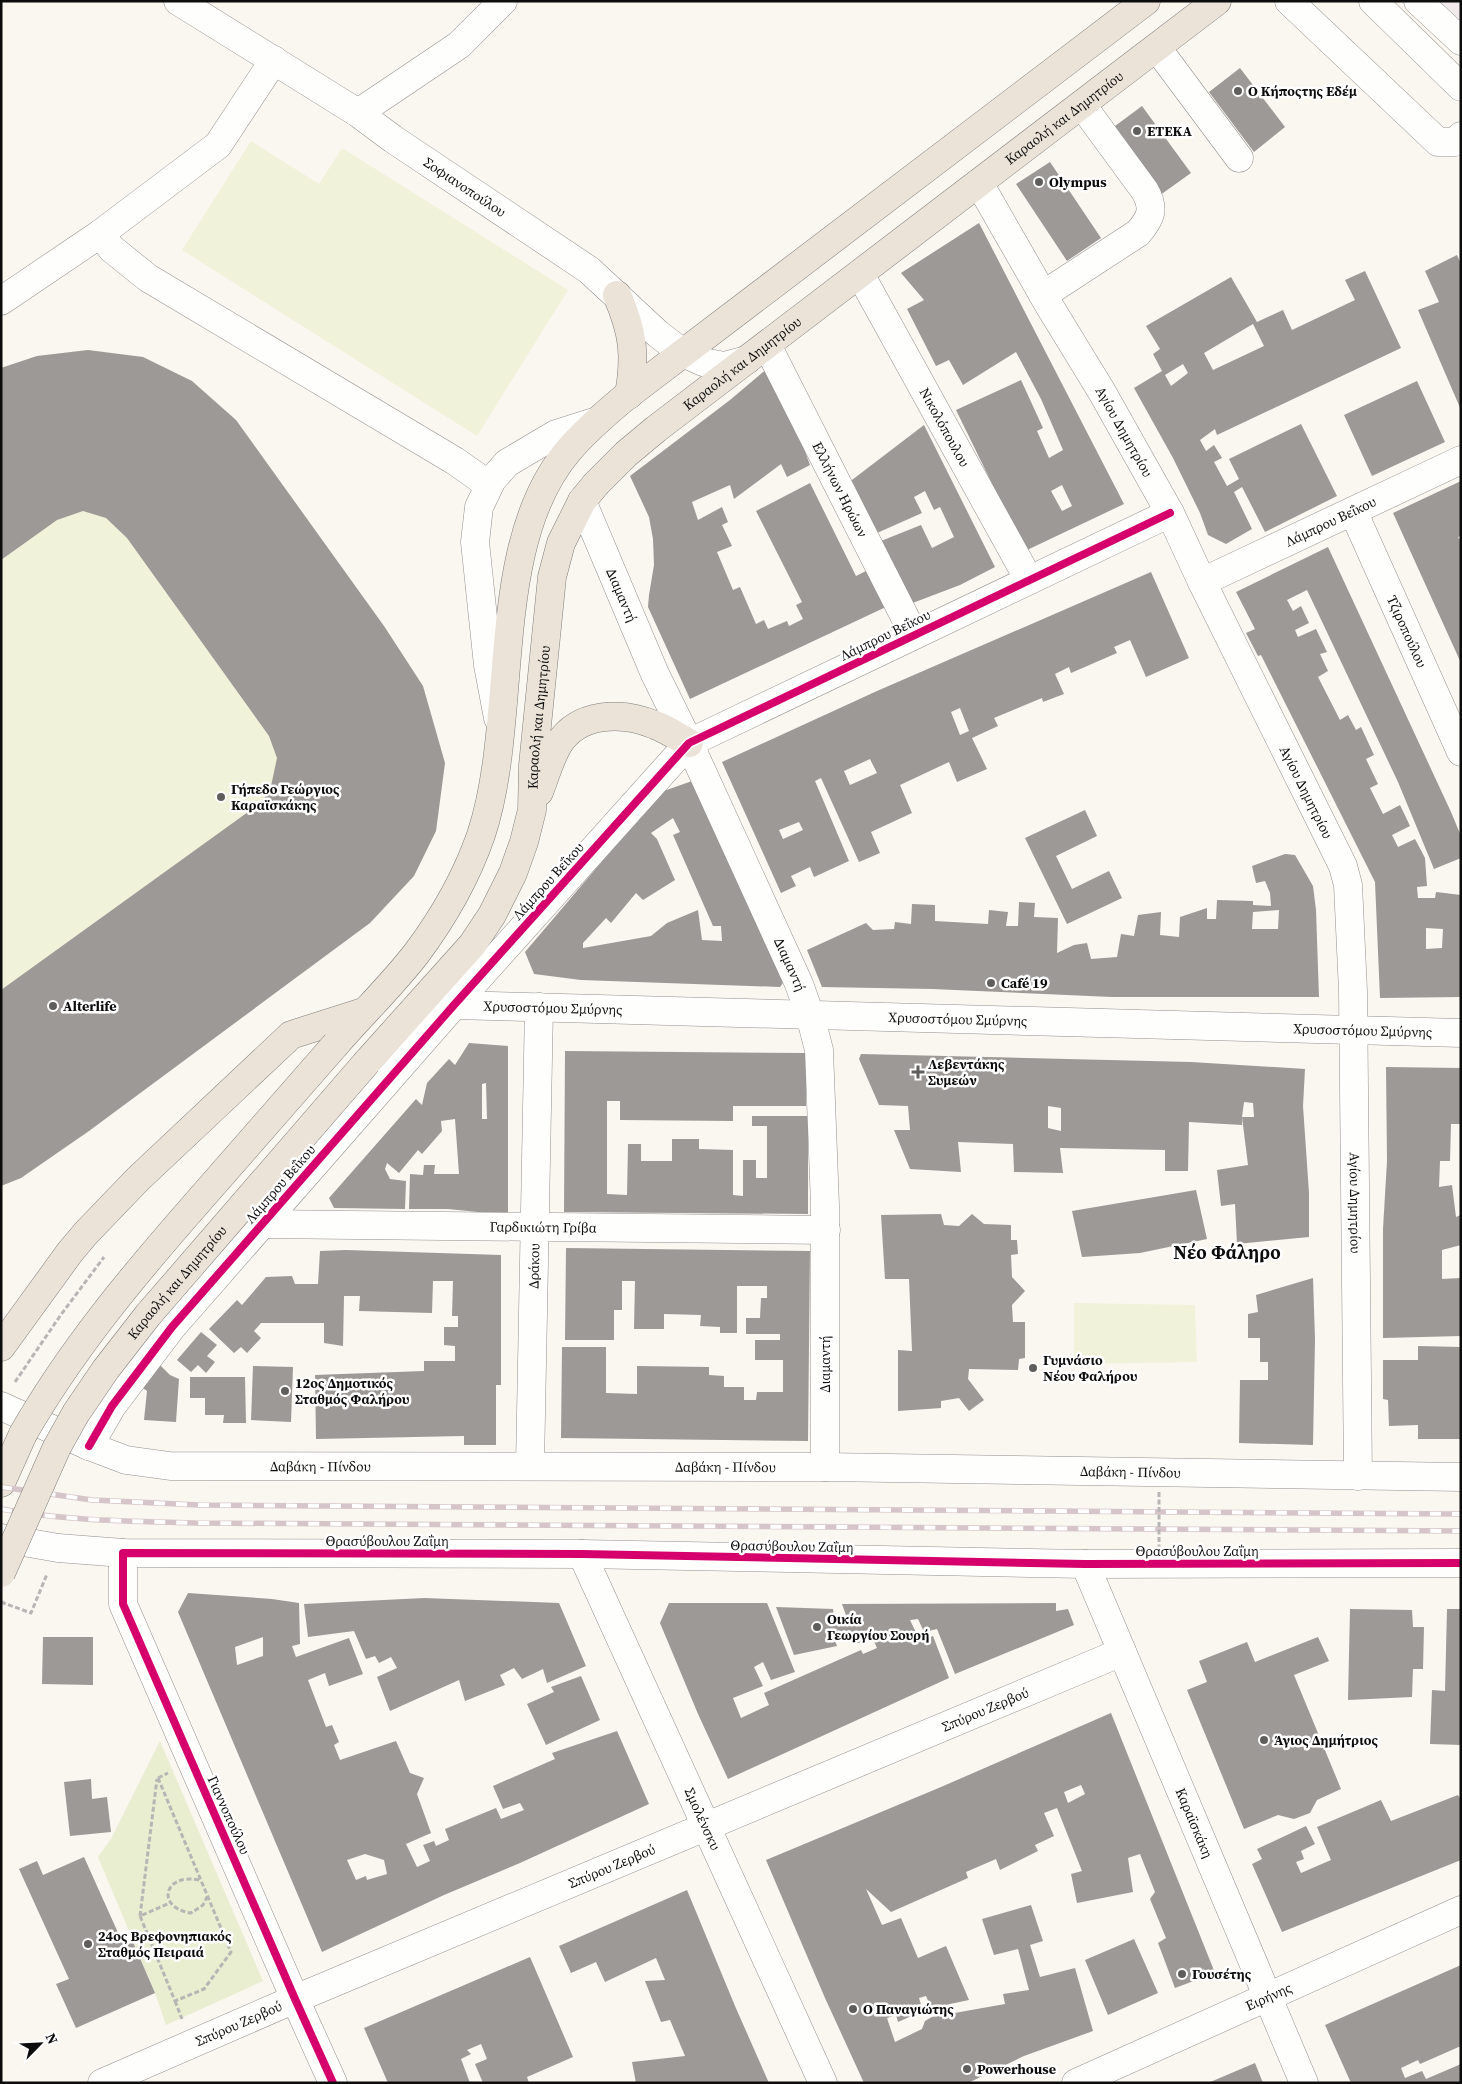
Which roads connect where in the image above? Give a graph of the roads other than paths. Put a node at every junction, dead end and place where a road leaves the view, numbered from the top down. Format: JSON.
{"nodes":[{"id":1,"x":178,"y":1,"type":"edge"},
{"id":2,"x":503,"y":1,"type":"edge"},
{"id":3,"x":1146,"y":1,"type":"edge"},
{"id":4,"x":1217,"y":1,"type":"edge"},
{"id":5,"x":1290,"y":1,"type":"edge"},
{"id":6,"x":1374,"y":1,"type":"edge"},
{"id":7,"x":1418,"y":1,"type":"edge"},
{"id":8,"x":1459,"y":39,"type":"edge"},
{"id":9,"x":1157,"y":48,"type":"junction"},
{"id":10,"x":1431,"y":58,"type":"junction"},
{"id":11,"x":274,"y":60,"type":"junction"},
{"id":12,"x":1461,"y":87,"type":"edge"},
{"id":13,"x":1082,"y":105,"type":"junction"},
{"id":14,"x":358,"y":113,"type":"junction"},
{"id":15,"x":1461,"y":136,"type":"edge"},
{"id":16,"x":1239,"y":158,"type":"dead end"},
{"id":17,"x":979,"y":183,"type":"junction"},
{"id":18,"x":100,"y":234,"type":"junction"},
{"id":19,"x":860,"y":274,"type":"junction"},
{"id":20,"x":616,"y":295,"type":"junction"},
{"id":21,"x":1043,"y":295,"type":"junction"},
{"id":22,"x":1,"y":301,"type":"edge"},
{"id":23,"x":757,"y":353,"type":"junction"},
{"id":24,"x":683,"y":354,"type":"junction"},
{"id":25,"x":629,"y":395,"type":"junction"},
{"id":26,"x":598,"y":421,"type":"junction"},
{"id":27,"x":1461,"y":460,"type":"edge"},
{"id":28,"x":489,"y":485,"type":"junction"},
{"id":29,"x":582,"y":501,"type":"junction"},
{"id":30,"x":1352,"y":511,"type":"junction"},
{"id":31,"x":1170,"y":513,"type":"junction"},
{"id":32,"x":1029,"y":580,"type":"junction"},
{"id":33,"x":1202,"y":582,"type":"junction"},
{"id":34,"x":914,"y":635,"type":"junction"},
{"id":35,"x":501,"y":732,"type":"junction"},
{"id":36,"x":689,"y":743,"type":"junction"},
{"id":37,"x":1461,"y":752,"type":"edge"},
{"id":38,"x":532,"y":810,"type":"junction"},
{"id":39,"x":454,"y":1005,"type":"junction"},
{"id":40,"x":539,"y":1007,"type":"junction"},
{"id":41,"x":364,"y":1012,"type":"junction"},
{"id":42,"x":810,"y":1015,"type":"junction"},
{"id":43,"x":1352,"y":1030,"type":"junction"},
{"id":44,"x":1461,"y":1033,"type":"edge"},
{"id":45,"x":262,"y":1224,"type":"junction"},
{"id":46,"x":533,"y":1226,"type":"junction"},
{"id":47,"x":826,"y":1230,"type":"junction"},
{"id":48,"x":1,"y":1347,"type":"edge"},
{"id":49,"x":6,"y":1397,"type":"edge"},
{"id":50,"x":89,"y":1446,"type":"junction"},
{"id":51,"x":530,"y":1465,"type":"junction"},
{"id":52,"x":825,"y":1467,"type":"junction"},
{"id":53,"x":1358,"y":1476,"type":"junction"},
{"id":54,"x":1461,"y":1477,"type":"edge"},
{"id":55,"x":1,"y":1483,"type":"edge"},
{"id":56,"x":1,"y":1538,"type":"edge"},
{"id":57,"x":123,"y":1553,"type":"junction"},
{"id":58,"x":582,"y":1554,"type":"junction"},
{"id":59,"x":1461,"y":1563,"type":"edge"},
{"id":60,"x":1085,"y":1564,"type":"junction"},
{"id":61,"x":1,"y":1573,"type":"edge"},
{"id":62,"x":1122,"y":1652,"type":"junction"},
{"id":63,"x":706,"y":1826,"type":"junction"},
{"id":64,"x":1461,"y":1910,"type":"edge"},
{"id":65,"x":1268,"y":1997,"type":"junction"},
{"id":66,"x":295,"y":1999,"type":"junction"},
{"id":67,"x":102,"y":2083,"type":"edge"},
{"id":68,"x":333,"y":2083,"type":"edge"},
{"id":69,"x":823,"y":2083,"type":"edge"},
{"id":70,"x":1076,"y":2083,"type":"edge"},
{"id":71,"x":1304,"y":2083,"type":"edge"}],
"edges":[{"from":1,"to":11,"type":"street","name":"Σοφιανοπούλου"},
{"from":2,"to":14,"type":"street"},
{"from":3,"to":24,"type":"main road"},
{"from":4,"to":9,"type":"main road","name":"Καραολή και Δημητρίου"},
{"from":5,"to":15,"type":"street"},
{"from":6,"to":10,"type":"street"},
{"from":7,"to":8,"type":"street"},
{"from":8,"to":10,"type":"street"},
{"from":9,"to":13,"type":"main road","name":"Καραολή και Δημητρίου"},
{"from":9,"to":16,"type":"street"},
{"from":10,"to":12,"type":"street"},
{"from":11,"to":14,"type":"street","name":"Σοφιανοπούλου"},
{"from":11,"to":18,"type":"street"},
{"from":13,"to":17,"type":"main road","name":"Καραολή και Δημητρίου"},
{"from":13,"to":21,"type":"street"},
{"from":14,"to":20,"type":"street","name":"Σοφιανοπούλου"},
{"from":17,"to":19,"type":"main road","name":"Καραολή και Δημητρίου"},
{"from":17,"to":21,"type":"street","name":"Αγίου Δημητρίου"},
{"from":18,"to":22,"type":"street"},
{"from":18,"to":28,"type":"street"},
{"from":19,"to":23,"type":"main road","name":"Καραολή και Δημητρίου"},
{"from":19,"to":32,"type":"street","name":"Νικολόπουλου"},
{"from":20,"to":24,"type":"street","name":"Σοφιανοπούλου"},
{"from":20,"to":25,"type":"main road"},
{"from":21,"to":31,"type":"street","name":"Αγίου Δημητρίου"},
{"from":23,"to":24,"type":"street","name":"Σοφιανοπούλου"},
{"from":23,"to":29,"type":"main road","name":"Καραολή και Δημητρίου"},
{"from":23,"to":34,"type":"street","name":"Ελλήνων Ηρώων"},
{"from":24,"to":25,"type":"main road"},
{"from":25,"to":26,"type":"main road"},
{"from":26,"to":28,"type":"street"},
{"from":26,"to":35,"type":"main road"},
{"from":27,"to":30,"type":"street","name":"Λάμπρου Βεΐκου"},
{"from":28,"to":35,"type":"street"},
{"from":29,"to":36,"type":"street","name":"Διαμαντή"},
{"from":29,"to":38,"type":"main road","name":"Καραολή και Δημητρίου"},
{"from":30,"to":33,"type":"street","name":"Λάμπρου Βεΐκου"},
{"from":30,"to":37,"type":"street","name":"Τζιροπούλου"},
{"from":31,"to":32,"type":"street","name":"Λάμπρου Βεΐκου"},
{"from":31,"to":33,"type":"street","name":"Αγίου Δημητρίου"},
{"from":32,"to":34,"type":"street","name":"Λάμπρου Βεΐκου"},
{"from":33,"to":43,"type":"street","name":"Αγίου Δημητρίου"},
{"from":34,"to":36,"type":"street","name":"Λάμπρου Βεΐκου"},
{"from":35,"to":41,"type":"main road"},
{"from":36,"to":38,"type":"main road"},
{"from":36,"to":39,"type":"street","name":"Λάμπρου Βεΐκου"},
{"from":36,"to":42,"type":"street","name":"Διαμαντή"},
{"from":38,"to":61,"type":"main road","name":"Καραολή και Δημητρίου","bridge":true},
{"from":39,"to":40,"type":"street","name":"Χρυσοστόμου Σμύρνης"},
{"from":39,"to":45,"type":"street","name":"Λάμπρου Βεΐκου"},
{"from":40,"to":42,"type":"street","name":"Χρυσοστόμου Σμύρνης"},
{"from":40,"to":46,"type":"street","name":"Δράκου"},
{"from":41,"to":48,"type":"main road"},
{"from":41,"to":55,"type":"main road","bridge":true},
{"from":42,"to":43,"type":"street","name":"Χρυσοστόμου Σμύρνης"},
{"from":42,"to":47,"type":"street","name":"Διαμαντή"},
{"from":43,"to":44,"type":"street","name":"Χρυσοστόμου Σμύρνης"},
{"from":43,"to":53,"type":"street","name":"Αγίου Δημητρίου"},
{"from":45,"to":46,"type":"street","name":"Γαρδικιώτη Γρίβα"},
{"from":45,"to":50,"type":"street","name":"Λάμπρου Βεΐκου"},
{"from":46,"to":47,"type":"street","name":"Γαρδικιώτη Γρίβα"},
{"from":46,"to":51,"type":"street","name":"Δράκου"},
{"from":47,"to":52,"type":"street","name":"Διαμαντή"},
{"from":49,"to":50,"type":"street","name":"Δαβάκη - Πίνδου"},
{"from":50,"to":51,"type":"street","name":"Δαβάκη - Πίνδου"},
{"from":51,"to":52,"type":"street","name":"Δαβάκη - Πίνδου"},
{"from":52,"to":53,"type":"street","name":"Δαβάκη - Πίνδου"},
{"from":53,"to":54,"type":"street","name":"Δαβάκη - Πίνδου"},
{"from":56,"to":57,"type":"street","name":"Θρασύβουλου Ζαΐμη"},
{"from":57,"to":58,"type":"street","name":"Θρασύβουλου Ζαΐμη"},
{"from":57,"to":66,"type":"street","name":"Γιαννοπούλου"},
{"from":58,"to":60,"type":"street","name":"Θρασύβουλου Ζαΐμη"},
{"from":58,"to":63,"type":"street","name":"Σμολένσκυ"},
{"from":59,"to":60,"type":"street","name":"Θρασύβουλου Ζαΐμη"},
{"from":60,"to":62,"type":"street","name":"Καραϊσκάκη"},
{"from":62,"to":63,"type":"street","name":"Σπύρου Ζερβού"},
{"from":62,"to":65,"type":"street","name":"Καραϊσκάκη"},
{"from":63,"to":66,"type":"street","name":"Σπύρου Ζερβού"},
{"from":63,"to":69,"type":"street","name":"Σμολένσκυ"},
{"from":64,"to":65,"type":"street","name":"Ειρήνης"},
{"from":65,"to":70,"type":"street","name":"Ειρήνης"},
{"from":65,"to":71,"type":"street","name":"Καραϊσκάκη"},
{"from":66,"to":67,"type":"street","name":"Σπύρου Ζερβού"},
{"from":66,"to":68,"type":"street","name":"Γιαννοπούλου"}]}
